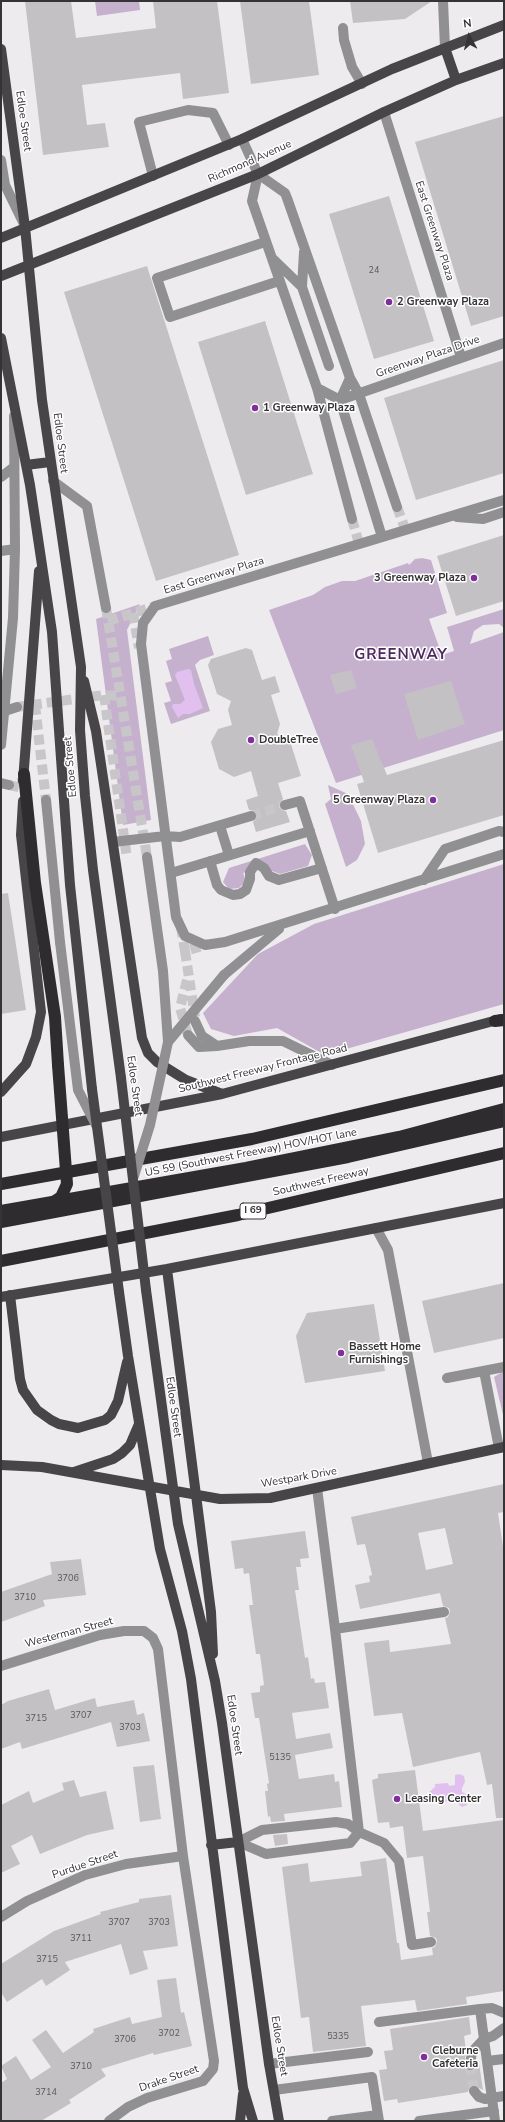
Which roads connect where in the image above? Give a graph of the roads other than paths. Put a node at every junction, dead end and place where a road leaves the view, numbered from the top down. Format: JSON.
{"nodes":[{"id":1,"x":443,"y":1,"type":"edge"},
{"id":2,"x":504,"y":25,"type":"edge"},
{"id":3,"x":343,"y":28,"type":"dead end"},
{"id":4,"x":445,"y":48,"type":"junction"},
{"id":5,"x":1,"y":49,"type":"edge"},
{"id":6,"x":504,"y":62,"type":"edge"},
{"id":7,"x":456,"y":80,"type":"junction"},
{"id":8,"x":362,"y":84,"type":"junction"},
{"id":9,"x":384,"y":112,"type":"junction"},
{"id":10,"x":242,"y":139,"type":"junction"},
{"id":11,"x":229,"y":144,"type":"junction"},
{"id":12,"x":1,"y":160,"type":"edge"},
{"id":13,"x":258,"y":174,"type":"junction"},
{"id":14,"x":153,"y":176,"type":"junction"},
{"id":15,"x":25,"y":228,"type":"junction"},
{"id":16,"x":1,"y":238,"type":"edge"},
{"id":17,"x":265,"y":242,"type":"junction"},
{"id":18,"x":304,"y":246,"type":"junction"},
{"id":19,"x":270,"y":256,"type":"junction"},
{"id":20,"x":28,"y":265,"type":"junction"},
{"id":21,"x":1,"y":276,"type":"edge"},
{"id":22,"x":279,"y":281,"type":"junction"},
{"id":23,"x":302,"y":287,"type":"junction"},
{"id":24,"x":1,"y":338,"type":"edge"},
{"id":25,"x":504,"y":343,"type":"edge"},
{"id":26,"x":2,"y":351,"type":"edge"},
{"id":27,"x":461,"y":357,"type":"junction"},
{"id":28,"x":329,"y":366,"type":"dead end"},
{"id":29,"x":350,"y":378,"type":"junction"},
{"id":30,"x":317,"y":388,"type":"junction"},
{"id":31,"x":359,"y":394,"type":"junction"},
{"id":32,"x":340,"y":400,"type":"junction"},
{"id":33,"x":14,"y":404,"type":"junction"},
{"id":34,"x":50,"y":462,"type":"junction"},
{"id":35,"x":26,"y":466,"type":"junction"},
{"id":36,"x":14,"y":468,"type":"junction"},
{"id":37,"x":1,"y":477,"type":"edge"},
{"id":38,"x":53,"y":481,"type":"junction"},
{"id":39,"x":504,"y":500,"type":"edge"},
{"id":40,"x":397,"y":507,"type":"tunnel mouth"},
{"id":41,"x":504,"y":512,"type":"edge"},
{"id":42,"x":451,"y":517,"type":"junction"},
{"id":43,"x":352,"y":519,"type":"tunnel mouth"},
{"id":44,"x":382,"y":536,"type":"junction"},
{"id":45,"x":15,"y":549,"type":"junction"},
{"id":46,"x":40,"y":549,"type":"junction"},
{"id":47,"x":1,"y":551,"type":"edge"},
{"id":48,"x":106,"y":608,"type":"tunnel mouth"},
{"id":49,"x":81,"y":667,"type":"junction"},
{"id":50,"x":17,"y":707,"type":"tunnel mouth"},
{"id":51,"x":5,"y":711,"type":"junction"},
{"id":52,"x":1,"y":745,"type":"edge"},
{"id":53,"x":24,"y":774,"type":"junction"},
{"id":54,"x":46,"y":800,"type":"tunnel mouth"},
{"id":55,"x":285,"y":805,"type":"tunnel mouth"},
{"id":56,"x":251,"y":816,"type":"tunnel mouth"},
{"id":57,"x":220,"y":826,"type":"junction"},
{"id":58,"x":310,"y":831,"type":"junction"},
{"id":59,"x":504,"y":832,"type":"edge"},
{"id":60,"x":165,"y":836,"type":"junction"},
{"id":61,"x":113,"y":842,"type":"junction"},
{"id":62,"x":504,"y":854,"type":"edge"},
{"id":63,"x":229,"y":855,"type":"junction"},
{"id":64,"x":147,"y":857,"type":"tunnel mouth"},
{"id":65,"x":210,"y":861,"type":"junction"},
{"id":66,"x":322,"y":868,"type":"junction"},
{"id":67,"x":171,"y":873,"type":"junction"},
{"id":68,"x":424,"y":880,"type":"junction"},
{"id":69,"x":335,"y":909,"type":"junction"},
{"id":70,"x":283,"y":925,"type":"junction"},
{"id":71,"x":501,"y":1020,"type":"edge"},
{"id":72,"x":195,"y":1021,"type":"tunnel mouth"},
{"id":73,"x":188,"y":1035,"type":"tunnel mouth"},
{"id":74,"x":168,"y":1042,"type":"junction"},
{"id":75,"x":218,"y":1046,"type":"junction"},
{"id":76,"x":332,"y":1065,"type":"junction"},
{"id":77,"x":504,"y":1080,"type":"edge"},
{"id":78,"x":1,"y":1092,"type":"edge"},
{"id":79,"x":222,"y":1094,"type":"junction"},
{"id":80,"x":504,"y":1110,"type":"edge"},
{"id":81,"x":504,"y":1121,"type":"edge"},
{"id":82,"x":96,"y":1126,"type":"junction"},
{"id":83,"x":1,"y":1137,"type":"edge"},
{"id":84,"x":504,"y":1153,"type":"edge"},
{"id":85,"x":134,"y":1176,"type":"junction"},
{"id":86,"x":1,"y":1184,"type":"edge"},
{"id":87,"x":135,"y":1198,"type":"junction"},
{"id":88,"x":504,"y":1202,"type":"edge"},
{"id":89,"x":107,"y":1203,"type":"junction"},
{"id":90,"x":1,"y":1211,"type":"edge"},
{"id":91,"x":34,"y":1216,"type":"junction"},
{"id":92,"x":1,"y":1222,"type":"edge"},
{"id":93,"x":376,"y":1228,"type":"junction"},
{"id":94,"x":1,"y":1262,"type":"edge"},
{"id":95,"x":167,"y":1269,"type":"junction"},
{"id":96,"x":6,"y":1296,"type":"edge"},
{"id":97,"x":127,"y":1352,"type":"junction"},
{"id":98,"x":504,"y":1366,"type":"edge"},
{"id":99,"x":484,"y":1371,"type":"junction"},
{"id":100,"x":447,"y":1378,"type":"dead end"},
{"id":101,"x":139,"y":1424,"type":"junction"},
{"id":102,"x":502,"y":1447,"type":"edge"},
{"id":103,"x":428,"y":1463,"type":"junction"},
{"id":104,"x":1,"y":1465,"type":"edge"},
{"id":105,"x":72,"y":1473,"type":"junction"},
{"id":106,"x":149,"y":1486,"type":"junction"},
{"id":107,"x":317,"y":1488,"type":"junction"},
{"id":108,"x":173,"y":1490,"type":"junction"},
{"id":109,"x":196,"y":1494,"type":"junction"},
{"id":110,"x":444,"y":1612,"type":"dead end"},
{"id":111,"x":335,"y":1629,"type":"junction"},
{"id":112,"x":1,"y":1666,"type":"edge"},
{"id":113,"x":215,"y":1682,"type":"junction"},
{"id":114,"x":359,"y":1832,"type":"junction"},
{"id":115,"x":238,"y":1842,"type":"junction"},
{"id":116,"x":211,"y":1845,"type":"junction"},
{"id":117,"x":183,"y":1856,"type":"junction"},
{"id":118,"x":1,"y":1917,"type":"edge"},
{"id":119,"x":431,"y":1942,"type":"dead end"},
{"id":120,"x":480,"y":2010,"type":"junction"},
{"id":121,"x":504,"y":2013,"type":"edge"},
{"id":122,"x":379,"y":2022,"type":"dead end"},
{"id":123,"x":504,"y":2028,"type":"edge"},
{"id":124,"x":484,"y":2039,"type":"junction"},
{"id":125,"x":368,"y":2052,"type":"dead end"},
{"id":126,"x":504,"y":2059,"type":"edge"},
{"id":127,"x":487,"y":2061,"type":"junction"},
{"id":128,"x":269,"y":2064,"type":"junction"},
{"id":129,"x":470,"y":2065,"type":"tunnel mouth"},
{"id":130,"x":244,"y":2088,"type":"junction"},
{"id":131,"x":274,"y":2090,"type":"junction"},
{"id":132,"x":474,"y":2091,"type":"dead end"},
{"id":133,"x":504,"y":2096,"type":"edge"},
{"id":134,"x":492,"y":2098,"type":"junction"},
{"id":135,"x":495,"y":2116,"type":"edge"},
{"id":136,"x":379,"y":2118,"type":"edge"},
{"id":137,"x":109,"y":2121,"type":"edge"},
{"id":138,"x":240,"y":2121,"type":"edge"},
{"id":139,"x":253,"y":2121,"type":"edge"},
{"id":140,"x":279,"y":2121,"type":"edge"},
{"id":141,"x":332,"y":2121,"type":"edge"},
{"id":142,"x":419,"y":2121,"type":"edge"}],
"edges":[{"from":1,"to":4,"type":"street"},
{"from":2,"to":4,"type":"main road"},
{"from":3,"to":8,"type":"street"},
{"from":4,"to":7,"type":"main road"},
{"from":4,"to":8,"type":"main road"},
{"from":5,"to":15,"type":"main road","name":"Edloe Street"},
{"from":6,"to":7,"type":"main road","name":"Richmond Avenue"},
{"from":7,"to":9,"type":"main road","name":"Richmond Avenue"},
{"from":8,"to":10,"type":"main road"},
{"from":9,"to":13,"type":"main road","name":"Richmond Avenue"},
{"from":9,"to":27,"type":"street","name":"East Greenway Plaza"},
{"from":10,"to":11,"type":"main road"},
{"from":10,"to":13,"type":"street"},
{"from":11,"to":14,"type":"main road"},
{"from":11,"to":14,"type":"street"},
{"from":12,"to":15,"type":"street"},
{"from":13,"to":17,"type":"street"},
{"from":13,"to":18,"type":"street"},
{"from":13,"to":20,"type":"main road","name":"Richmond Avenue"},
{"from":14,"to":15,"type":"main road"},
{"from":15,"to":16,"type":"main road"},
{"from":15,"to":20,"type":"main road","name":"Edloe Street"},
{"from":17,"to":19,"type":"street"},
{"from":17,"to":22,"type":"street"},
{"from":18,"to":23,"type":"street"},
{"from":18,"to":29,"type":"street"},
{"from":19,"to":22,"type":"street"},
{"from":19,"to":23,"type":"street"},
{"from":20,"to":21,"type":"main road","name":"Richmond Avenue"},
{"from":20,"to":34,"type":"main road","name":"Edloe Street"},
{"from":22,"to":30,"type":"street"},
{"from":23,"to":28,"type":"street"},
{"from":24,"to":26,"type":"main road","name":"Edloe Street"},
{"from":25,"to":27,"type":"street","name":"Greenway Plaza Drive"},
{"from":26,"to":33,"type":"main road","name":"Edloe Street"},
{"from":27,"to":31,"type":"street","name":"Greenway Plaza Drive"},
{"from":29,"to":31,"type":"street"},
{"from":29,"to":32,"type":"street"},
{"from":30,"to":32,"type":"street"},
{"from":30,"to":43,"type":"street"},
{"from":31,"to":32,"type":"street","name":"Greenway Plaza Drive"},
{"from":31,"to":40,"type":"street"},
{"from":32,"to":44,"type":"street"},
{"from":33,"to":35,"type":"main road","name":"Edloe Street"},
{"from":33,"to":36,"type":"street","name":"Edloe Street"},
{"from":34,"to":35,"type":"main road"},
{"from":34,"to":38,"type":"main road","name":"Edloe Street"},
{"from":35,"to":46,"type":"main road","name":"Edloe Street"},
{"from":36,"to":37,"type":"street"},
{"from":36,"to":45,"type":"street","name":"Edloe Street"},
{"from":38,"to":48,"type":"street"},
{"from":38,"to":49,"type":"main road","name":"Edloe Street"},
{"from":39,"to":42,"type":"street","name":"East Greenway Plaza"},
{"from":41,"to":42,"type":"street"},
{"from":42,"to":44,"type":"street","name":"East Greenway Plaza"},
{"from":44,"to":60,"type":"street","name":"East Greenway Plaza"},
{"from":45,"to":47,"type":"street"},
{"from":45,"to":51,"type":"street","name":"Edloe Street"},
{"from":46,"to":53,"type":"main road"},
{"from":46,"to":82,"type":"main road","name":"Edloe Street","bridge":true},
{"from":49,"to":61,"type":"main road"},
{"from":49,"to":85,"type":"main road","name":"Edloe Street","bridge":true},
{"from":50,"to":51,"type":"street"},
{"from":51,"to":52,"type":"street","name":"Edloe Street"},
{"from":53,"to":78,"type":"main road"},
{"from":53,"to":91,"type":"highway","bridge":true},
{"from":54,"to":82,"type":"street","bridge":true},
{"from":55,"to":58,"type":"street"},
{"from":56,"to":57,"type":"street"},
{"from":57,"to":60,"type":"street"},
{"from":57,"to":63,"type":"street"},
{"from":58,"to":63,"type":"street"},
{"from":58,"to":66,"type":"street"},
{"from":59,"to":68,"type":"street"},
{"from":60,"to":61,"type":"street"},
{"from":60,"to":67,"type":"street","name":"East Greenway Plaza"},
{"from":61,"to":79,"type":"main road"},
{"from":62,"to":68,"type":"street","name":"East Greenway Plaza"},
{"from":63,"to":65,"type":"street"},
{"from":64,"to":74,"type":"street"},
{"from":65,"to":66,"type":"street"},
{"from":65,"to":67,"type":"street"},
{"from":66,"to":69,"type":"street"},
{"from":67,"to":70,"type":"street","name":"East Greenway Plaza"},
{"from":68,"to":69,"type":"street","name":"East Greenway Plaza"},
{"from":69,"to":70,"type":"street","name":"East Greenway Plaza"},
{"from":70,"to":74,"type":"street","bridge":true},
{"from":71,"to":76,"type":"main road","name":"Southwest Freeway Frontage Road"},
{"from":72,"to":75,"type":"street"},
{"from":73,"to":75,"type":"street"},
{"from":74,"to":85,"type":"street","bridge":true},
{"from":75,"to":76,"type":"street"},
{"from":76,"to":79,"type":"main road","name":"Southwest Freeway Frontage Road"},
{"from":77,"to":86,"type":"highway"},
{"from":79,"to":83,"type":"main road","name":"Southwest Freeway Frontage Road"},
{"from":80,"to":90,"type":"highway","name":"US 59 (Southwest Freeway) HOV/HOT lane"},
{"from":81,"to":87,"type":"highway"},
{"from":82,"to":89,"type":"main road","name":"Edloe Street","bridge":true},
{"from":84,"to":94,"type":"highway","name":"Southwest Freeway","number":"I 69"},
{"from":85,"to":87,"type":"main road","name":"Edloe Street","bridge":true},
{"from":87,"to":89,"type":"highway"},
{"from":87,"to":108,"type":"main road","name":"Edloe Street","bridge":true},
{"from":88,"to":93,"type":"main road"},
{"from":89,"to":91,"type":"highway"},
{"from":89,"to":97,"type":"main road","name":"Edloe Street","bridge":true},
{"from":91,"to":92,"type":"highway"},
{"from":93,"to":95,"type":"main road"},
{"from":93,"to":103,"type":"street"},
{"from":95,"to":96,"type":"main road"},
{"from":95,"to":109,"type":"main road"},
{"from":96,"to":97,"type":"main road"},
{"from":97,"to":101,"type":"main road","name":"Edloe Street"},
{"from":98,"to":99,"type":"street"},
{"from":99,"to":100,"type":"street"},
{"from":99,"to":102,"type":"street"},
{"from":101,"to":105,"type":"main road"},
{"from":101,"to":106,"type":"main road","name":"Edloe Street"},
{"from":102,"to":103,"type":"main road","name":"Westpark Drive"},
{"from":103,"to":107,"type":"main road","name":"Westpark Drive"},
{"from":104,"to":105,"type":"main road","name":"Westpark Drive"},
{"from":105,"to":106,"type":"main road","name":"Westpark Drive"},
{"from":106,"to":108,"type":"main road","name":"Westpark Drive"},
{"from":106,"to":116,"type":"main road","name":"Edloe Street"},
{"from":107,"to":109,"type":"main road","name":"Westpark Drive"},
{"from":107,"to":111,"type":"street"},
{"from":108,"to":109,"type":"main road","name":"Westpark Drive"},
{"from":108,"to":113,"type":"main road","name":"Edloe Street"},
{"from":109,"to":113,"type":"main road"},
{"from":110,"to":111,"type":"street"},
{"from":111,"to":114,"type":"street"},
{"from":112,"to":117,"type":"street","name":"Westerman Street"},
{"from":113,"to":115,"type":"main road","name":"Edloe Street"},
{"from":114,"to":115,"type":"street"},
{"from":114,"to":115,"type":"street"},
{"from":114,"to":119,"type":"street"},
{"from":115,"to":116,"type":"main road"},
{"from":115,"to":128,"type":"main road","name":"Edloe Street"},
{"from":116,"to":130,"type":"main road","name":"Edloe Street"},
{"from":117,"to":118,"type":"street","name":"Purdue Street"},
{"from":117,"to":137,"type":"street","name":"Drake Street"},
{"from":120,"to":121,"type":"street"},
{"from":120,"to":122,"type":"street"},
{"from":120,"to":124,"type":"street"},
{"from":123,"to":124,"type":"street"},
{"from":124,"to":127,"type":"street"},
{"from":124,"to":129,"type":"street"},
{"from":125,"to":128,"type":"street"},
{"from":126,"to":127,"type":"street"},
{"from":127,"to":134,"type":"street"},
{"from":128,"to":131,"type":"main road","name":"Edloe Street"},
{"from":130,"to":138,"type":"main road","name":"Edloe Street"},
{"from":130,"to":139,"type":"main road","name":"Edloe Street"},
{"from":131,"to":136,"type":"street"},
{"from":131,"to":140,"type":"main road","name":"Edloe Street"},
{"from":132,"to":134,"type":"street"},
{"from":133,"to":134,"type":"street"},
{"from":134,"to":135,"type":"street"},
{"from":135,"to":142,"type":"street"},
{"from":136,"to":141,"type":"street"}]}
